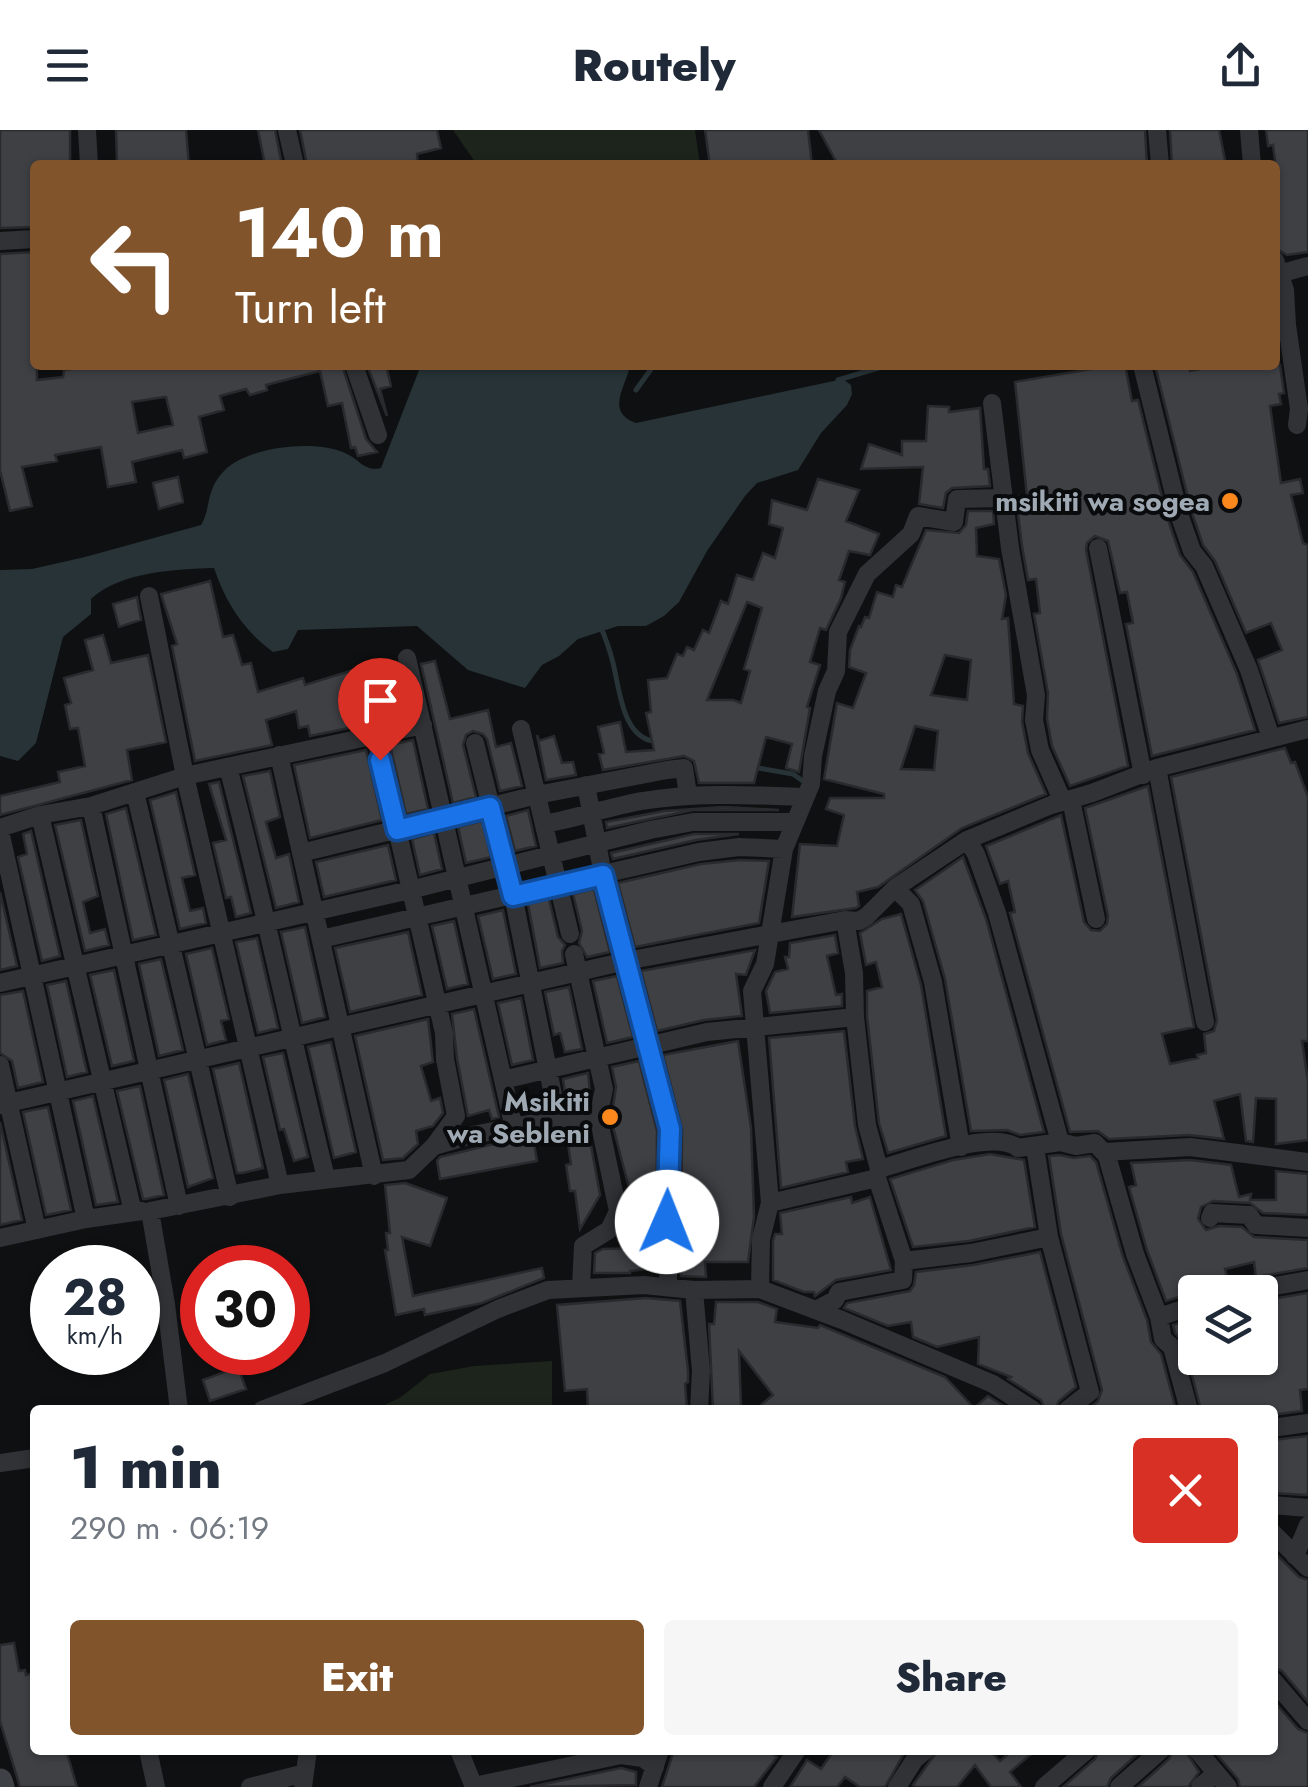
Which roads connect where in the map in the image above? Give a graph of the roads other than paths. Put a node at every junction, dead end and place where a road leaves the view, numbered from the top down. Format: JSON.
{"nodes":[{"id":1,"x":87,"y":130,"type":"edge"},
{"id":2,"x":287,"y":130,"type":"edge"},
{"id":3,"x":1157,"y":130,"type":"edge"},
{"id":4,"x":1249,"y":130,"type":"edge"},
{"id":5,"x":89,"y":160,"type":"edge"},
{"id":6,"x":295,"y":160,"type":"edge"},
{"id":7,"x":1160,"y":160,"type":"edge"},
{"id":8,"x":1252,"y":160,"type":"edge"},
{"id":9,"x":30,"y":239,"type":"edge"},
{"id":10,"x":0,"y":241,"type":"edge"},
{"id":11,"x":1308,"y":266,"type":"edge"},
{"id":12,"x":1280,"y":275,"type":"edge"},
{"id":13,"x":1280,"y":281,"type":"edge"},
{"id":14,"x":356,"y":370,"type":"edge"},
{"id":15,"x":1143,"y":370,"type":"edge"},
{"id":16,"x":992,"y":404,"type":"dead end"},
{"id":17,"x":1297,"y":425,"type":"dead end"},
{"id":18,"x":378,"y":435,"type":"dead end"},
{"id":19,"x":1003,"y":498,"type":"junction"},
{"id":20,"x":1098,"y":548,"type":"dead end"},
{"id":21,"x":148,"y":596,"type":"dead end"},
{"id":22,"x":407,"y":658,"type":"dead end"},
{"id":23,"x":423,"y":725,"type":"junction"},
{"id":24,"x":521,"y":730,"type":"dead end"},
{"id":25,"x":1308,"y":730,"type":"edge"},
{"id":26,"x":375,"y":734,"type":"junction"},
{"id":27,"x":1271,"y":738,"type":"junction"},
{"id":28,"x":476,"y":743,"type":"dead end"},
{"id":29,"x":278,"y":755,"type":"junction"},
{"id":30,"x":228,"y":766,"type":"junction"},
{"id":31,"x":1150,"y":771,"type":"junction"},
{"id":32,"x":185,"y":776,"type":"junction"},
{"id":33,"x":586,"y":785,"type":"junction"},
{"id":34,"x":136,"y":792,"type":"junction"},
{"id":35,"x":537,"y":795,"type":"junction"},
{"id":36,"x":688,"y":795,"type":"junction"},
{"id":37,"x":805,"y":797,"type":"junction"},
{"id":38,"x":1067,"y":801,"type":"junction"},
{"id":39,"x":90,"y":806,"type":"junction"},
{"id":40,"x":490,"y":807,"type":"junction"},
{"id":41,"x":40,"y":815,"type":"junction"},
{"id":42,"x":592,"y":815,"type":"junction"},
{"id":43,"x":444,"y":818,"type":"junction"},
{"id":44,"x":794,"y":822,"type":"junction"},
{"id":45,"x":544,"y":824,"type":"junction"},
{"id":46,"x":0,"y":830,"type":"edge"},
{"id":47,"x":397,"y":830,"type":"junction"},
{"id":48,"x":967,"y":840,"type":"junction"},
{"id":49,"x":597,"y":844,"type":"junction"},
{"id":50,"x":784,"y":849,"type":"junction"},
{"id":51,"x":301,"y":853,"type":"junction"},
{"id":52,"x":551,"y":854,"type":"junction"},
{"id":53,"x":506,"y":865,"type":"junction"},
{"id":54,"x":603,"y":875,"type":"junction"},
{"id":55,"x":457,"y":876,"type":"junction"},
{"id":56,"x":558,"y":886,"type":"junction"},
{"id":57,"x":895,"y":888,"type":"junction"},
{"id":58,"x":410,"y":890,"type":"junction"},
{"id":59,"x":513,"y":896,"type":"junction"},
{"id":60,"x":464,"y":906,"type":"junction"},
{"id":61,"x":314,"y":910,"type":"junction"},
{"id":62,"x":417,"y":916,"type":"junction"},
{"id":63,"x":268,"y":920,"type":"junction"},
{"id":64,"x":845,"y":920,"type":"junction"},
{"id":65,"x":1096,"y":920,"type":"dead end"},
{"id":66,"x":221,"y":932,"type":"junction"},
{"id":67,"x":570,"y":934,"type":"dead end"},
{"id":68,"x":771,"y":934,"type":"junction"},
{"id":69,"x":320,"y":939,"type":"junction"},
{"id":70,"x":171,"y":942,"type":"junction"},
{"id":71,"x":124,"y":954,"type":"junction"},
{"id":72,"x":574,"y":954,"type":"dead end"},
{"id":73,"x":626,"y":960,"type":"junction"},
{"id":74,"x":76,"y":964,"type":"junction"},
{"id":75,"x":579,"y":973,"type":"junction"},
{"id":76,"x":32,"y":974,"type":"junction"},
{"id":77,"x":0,"y":983,"type":"edge"},
{"id":78,"x":532,"y":984,"type":"junction"},
{"id":79,"x":484,"y":995,"type":"junction"},
{"id":80,"x":438,"y":1005,"type":"junction"},
{"id":81,"x":855,"y":1016,"type":"junction"},
{"id":82,"x":1205,"y":1022,"type":"dead end"},
{"id":83,"x":340,"y":1027,"type":"junction"},
{"id":84,"x":754,"y":1027,"type":"junction"},
{"id":85,"x":291,"y":1037,"type":"junction"},
{"id":86,"x":650,"y":1046,"type":"junction"},
{"id":87,"x":248,"y":1048,"type":"junction"},
{"id":88,"x":598,"y":1059,"type":"junction"},
{"id":89,"x":198,"y":1060,"type":"junction"},
{"id":90,"x":0,"y":1066,"type":"edge"},
{"id":91,"x":550,"y":1070,"type":"junction"},
{"id":92,"x":150,"y":1071,"type":"junction"},
{"id":93,"x":502,"y":1080,"type":"junction"},
{"id":94,"x":104,"y":1082,"type":"junction"},
{"id":95,"x":58,"y":1092,"type":"junction"},
{"id":96,"x":4,"y":1104,"type":"edge"},
{"id":97,"x":598,"y":1116,"type":"junction"},
{"id":98,"x":558,"y":1120,"type":"junction"},
{"id":99,"x":514,"y":1128,"type":"junction"},
{"id":100,"x":1060,"y":1142,"type":"junction"},
{"id":101,"x":434,"y":1146,"type":"junction"},
{"id":102,"x":961,"y":1147,"type":"junction"},
{"id":103,"x":1035,"y":1147,"type":"junction"},
{"id":104,"x":1104,"y":1152,"type":"junction"},
{"id":105,"x":1308,"y":1162,"type":"edge"},
{"id":106,"x":878,"y":1173,"type":"junction"},
{"id":107,"x":374,"y":1176,"type":"junction"},
{"id":108,"x":326,"y":1178,"type":"junction"},
{"id":109,"x":280,"y":1185,"type":"junction"},
{"id":110,"x":230,"y":1198,"type":"junction"},
{"id":111,"x":770,"y":1203,"type":"junction"},
{"id":112,"x":180,"y":1206,"type":"junction"},
{"id":113,"x":142,"y":1212,"type":"junction"},
{"id":114,"x":1210,"y":1218,"type":"dead end"},
{"id":115,"x":86,"y":1219,"type":"junction"},
{"id":116,"x":1308,"y":1228,"type":"edge"},
{"id":117,"x":37,"y":1230,"type":"junction"},
{"id":118,"x":1049,"y":1237,"type":"junction"},
{"id":119,"x":0,"y":1238,"type":"edge"},
{"id":120,"x":904,"y":1261,"type":"junction"},
{"id":121,"x":1308,"y":1280,"type":"edge"},
{"id":122,"x":668,"y":1285,"type":"junction"},
{"id":123,"x":1278,"y":1285,"type":"edge"},
{"id":124,"x":581,"y":1287,"type":"junction"},
{"id":125,"x":760,"y":1289,"type":"junction"},
{"id":126,"x":694,"y":1290,"type":"junction"},
{"id":127,"x":816,"y":1310,"type":"junction"},
{"id":128,"x":1178,"y":1311,"type":"edge"},
{"id":129,"x":1158,"y":1317,"type":"junction"},
{"id":130,"x":178,"y":1405,"type":"edge"},
{"id":131,"x":292,"y":1405,"type":"edge"},
{"id":132,"x":699,"y":1405,"type":"edge"},
{"id":133,"x":1025,"y":1405,"type":"edge"},
{"id":134,"x":1073,"y":1405,"type":"edge"},
{"id":135,"x":1189,"y":1405,"type":"edge"},
{"id":136,"x":1308,"y":1422,"type":"edge"},
{"id":137,"x":1278,"y":1427,"type":"edge"},
{"id":138,"x":30,"y":1459,"type":"edge"},
{"id":139,"x":0,"y":1463,"type":"edge"},
{"id":140,"x":1278,"y":1506,"type":"edge"},
{"id":141,"x":1308,"y":1508,"type":"edge"},
{"id":142,"x":1308,"y":1525,"type":"edge"},
{"id":143,"x":1278,"y":1538,"type":"edge"},
{"id":144,"x":1302,"y":1562,"type":"edge"},
{"id":145,"x":1278,"y":1687,"type":"edge"},
{"id":146,"x":1308,"y":1721,"type":"edge"},
{"id":147,"x":149,"y":1755,"type":"edge"},
{"id":148,"x":307,"y":1755,"type":"edge"},
{"id":149,"x":461,"y":1755,"type":"edge"},
{"id":150,"x":793,"y":1755,"type":"edge"},
{"id":151,"x":920,"y":1755,"type":"edge"},
{"id":152,"x":1081,"y":1755,"type":"edge"},
{"id":153,"x":1155,"y":1755,"type":"edge"},
{"id":154,"x":1201,"y":1755,"type":"edge"},
{"id":155,"x":658,"y":1758,"type":"edge"},
{"id":156,"x":542,"y":1779,"type":"edge"},
{"id":157,"x":304,"y":1780,"type":"edge"},
{"id":158,"x":1222,"y":1780,"type":"edge"},
{"id":159,"x":474,"y":1786,"type":"edge"},
{"id":160,"x":156,"y":1787,"type":"edge"},
{"id":161,"x":250,"y":1787,"type":"edge"},
{"id":162,"x":648,"y":1787,"type":"edge"},
{"id":163,"x":772,"y":1787,"type":"edge"},
{"id":164,"x":897,"y":1787,"type":"edge"},
{"id":165,"x":1044,"y":1787,"type":"edge"},
{"id":166,"x":1119,"y":1787,"type":"edge"},
{"id":167,"x":1200,"y":1787,"type":"edge"}],
"edges":[{"from":1,"to":5,"type":"street"},
{"from":2,"to":6,"type":"street"},
{"from":3,"to":7,"type":"street"},
{"from":4,"to":8,"type":"street"},
{"from":9,"to":10,"type":"street"},
{"from":11,"to":12,"type":"street"},
{"from":13,"to":17,"type":"street"},
{"from":14,"to":18,"type":"street"},
{"from":15,"to":27,"type":"street"},
{"from":16,"to":19,"type":"street"},
{"from":19,"to":37,"type":"street"},
{"from":19,"to":38,"type":"street"},
{"from":20,"to":31,"type":"street"},
{"from":21,"to":32,"type":"street"},
{"from":22,"to":23,"type":"street"},
{"from":23,"to":26,"type":"street"},
{"from":23,"to":43,"type":"street"},
{"from":24,"to":35,"type":"street"},
{"from":25,"to":27,"type":"street"},
{"from":26,"to":29,"type":"street"},
{"from":26,"to":47,"type":"street"},
{"from":27,"to":31,"type":"street"},
{"from":28,"to":40,"type":"street"},
{"from":29,"to":30,"type":"street"},
{"from":29,"to":51,"type":"street"},
{"from":30,"to":32,"type":"street"},
{"from":30,"to":63,"type":"street"},
{"from":31,"to":38,"type":"street"},
{"from":31,"to":82,"type":"street"},
{"from":32,"to":34,"type":"street"},
{"from":32,"to":66,"type":"street"},
{"from":33,"to":35,"type":"street"},
{"from":33,"to":36,"type":"street"},
{"from":33,"to":42,"type":"street"},
{"from":34,"to":39,"type":"street"},
{"from":34,"to":70,"type":"street"},
{"from":35,"to":40,"type":"street"},
{"from":35,"to":45,"type":"street"},
{"from":36,"to":37,"type":"street"},
{"from":36,"to":42,"type":"street"},
{"from":37,"to":44,"type":"street"},
{"from":38,"to":48,"type":"street"},
{"from":38,"to":65,"type":"street"},
{"from":39,"to":41,"type":"street"},
{"from":39,"to":71,"type":"street"},
{"from":40,"to":43,"type":"street"},
{"from":40,"to":53,"type":"street"},
{"from":41,"to":46,"type":"street"},
{"from":41,"to":74,"type":"street"},
{"from":42,"to":45,"type":"street"},
{"from":42,"to":49,"type":"street"},
{"from":43,"to":47,"type":"street"},
{"from":43,"to":55,"type":"street"},
{"from":44,"to":49,"type":"street"},
{"from":44,"to":50,"type":"street"},
{"from":45,"to":52,"type":"street"},
{"from":46,"to":76,"type":"street"},
{"from":47,"to":51,"type":"street"},
{"from":47,"to":58,"type":"street"},
{"from":48,"to":57,"type":"street"},
{"from":48,"to":100,"type":"street"},
{"from":49,"to":52,"type":"street"},
{"from":49,"to":54,"type":"street"},
{"from":50,"to":54,"type":"street"},
{"from":50,"to":68,"type":"street"},
{"from":51,"to":61,"type":"street"},
{"from":52,"to":53,"type":"street"},
{"from":52,"to":56,"type":"street"},
{"from":53,"to":55,"type":"street"},
{"from":53,"to":59,"type":"street"},
{"from":54,"to":56,"type":"street"},
{"from":54,"to":73,"type":"street"},
{"from":55,"to":58,"type":"street"},
{"from":55,"to":60,"type":"street"},
{"from":56,"to":59,"type":"street"},
{"from":56,"to":67,"type":"street"},
{"from":57,"to":64,"type":"street"},
{"from":57,"to":102,"type":"street"},
{"from":58,"to":61,"type":"street"},
{"from":58,"to":62,"type":"street"},
{"from":59,"to":60,"type":"street"},
{"from":59,"to":78,"type":"street"},
{"from":60,"to":62,"type":"street"},
{"from":60,"to":79,"type":"street"},
{"from":61,"to":63,"type":"street"},
{"from":61,"to":69,"type":"street"},
{"from":62,"to":69,"type":"street"},
{"from":62,"to":80,"type":"street"},
{"from":63,"to":66,"type":"street"},
{"from":63,"to":85,"type":"street"},
{"from":64,"to":68,"type":"street"},
{"from":64,"to":81,"type":"street"},
{"from":66,"to":70,"type":"street"},
{"from":66,"to":87,"type":"street"},
{"from":68,"to":73,"type":"street"},
{"from":68,"to":84,"type":"street"},
{"from":69,"to":83,"type":"street"},
{"from":70,"to":71,"type":"street"},
{"from":70,"to":89,"type":"street"},
{"from":71,"to":74,"type":"street"},
{"from":71,"to":92,"type":"street"},
{"from":72,"to":75,"type":"street"},
{"from":73,"to":75,"type":"street"},
{"from":73,"to":86,"type":"street"},
{"from":74,"to":76,"type":"street"},
{"from":74,"to":94,"type":"street"},
{"from":75,"to":78,"type":"street"},
{"from":75,"to":88,"type":"street"},
{"from":76,"to":77,"type":"street"},
{"from":76,"to":95,"type":"street"},
{"from":78,"to":79,"type":"street"},
{"from":78,"to":91,"type":"street"},
{"from":79,"to":80,"type":"street"},
{"from":79,"to":93,"type":"street"},
{"from":80,"to":83,"type":"street"},
{"from":80,"to":101,"type":"street"},
{"from":81,"to":84,"type":"street"},
{"from":81,"to":106,"type":"street"},
{"from":83,"to":85,"type":"street"},
{"from":83,"to":107,"type":"street"},
{"from":84,"to":86,"type":"street"},
{"from":84,"to":111,"type":"street"},
{"from":85,"to":87,"type":"street"},
{"from":85,"to":108,"type":"street"},
{"from":86,"to":88,"type":"street"},
{"from":86,"to":122,"type":"street"},
{"from":87,"to":89,"type":"street"},
{"from":87,"to":109,"type":"street"},
{"from":88,"to":91,"type":"street"},
{"from":88,"to":97,"type":"street"},
{"from":89,"to":92,"type":"street"},
{"from":89,"to":110,"type":"street"},
{"from":90,"to":96,"type":"street"},
{"from":91,"to":93,"type":"street"},
{"from":91,"to":98,"type":"street"},
{"from":92,"to":94,"type":"street"},
{"from":92,"to":112,"type":"street"},
{"from":93,"to":99,"type":"street"},
{"from":94,"to":95,"type":"street"},
{"from":94,"to":113,"type":"street"},
{"from":95,"to":96,"type":"street"},
{"from":95,"to":115,"type":"street"},
{"from":96,"to":117,"type":"street"},
{"from":97,"to":98,"type":"street"},
{"from":97,"to":124,"type":"street"},
{"from":98,"to":99,"type":"street"},
{"from":99,"to":101,"type":"street"},
{"from":100,"to":103,"type":"street"},
{"from":100,"to":104,"type":"street"},
{"from":101,"to":107,"type":"street"},
{"from":102,"to":103,"type":"street"},
{"from":102,"to":106,"type":"street"},
{"from":103,"to":118,"type":"street"},
{"from":104,"to":105,"type":"street"},
{"from":104,"to":129,"type":"street"},
{"from":106,"to":111,"type":"street"},
{"from":106,"to":120,"type":"street"},
{"from":107,"to":108,"type":"street"},
{"from":108,"to":109,"type":"street"},
{"from":109,"to":110,"type":"street"},
{"from":110,"to":112,"type":"street"},
{"from":111,"to":125,"type":"street"},
{"from":112,"to":113,"type":"street"},
{"from":113,"to":115,"type":"street"},
{"from":113,"to":130,"type":"street"},
{"from":114,"to":116,"type":"street"},
{"from":115,"to":117,"type":"street"},
{"from":117,"to":119,"type":"street"},
{"from":118,"to":120,"type":"street"},
{"from":118,"to":134,"type":"street"},
{"from":120,"to":127,"type":"street"},
{"from":121,"to":123,"type":"street"},
{"from":122,"to":124,"type":"street"},
{"from":122,"to":126,"type":"street"},
{"from":124,"to":131,"type":"street"},
{"from":125,"to":126,"type":"street"},
{"from":125,"to":127,"type":"street"},
{"from":126,"to":132,"type":"street"},
{"from":127,"to":133,"type":"street"},
{"from":128,"to":129,"type":"street"},
{"from":129,"to":135,"type":"street"},
{"from":136,"to":137,"type":"street"},
{"from":138,"to":139,"type":"street"},
{"from":140,"to":141,"type":"street"},
{"from":142,"to":144,"type":"street"},
{"from":143,"to":144,"type":"street"},
{"from":145,"to":146,"type":"street"},
{"from":147,"to":160,"type":"street"},
{"from":148,"to":157,"type":"street"},
{"from":149,"to":159,"type":"street"},
{"from":150,"to":163,"type":"street"},
{"from":151,"to":164,"type":"street"},
{"from":152,"to":165,"type":"street"},
{"from":153,"to":166,"type":"street"},
{"from":154,"to":158,"type":"street"},
{"from":155,"to":156,"type":"street"},
{"from":155,"to":162,"type":"street"},
{"from":156,"to":159,"type":"street"},
{"from":157,"to":161,"type":"street"},
{"from":158,"to":167,"type":"street"}]}
